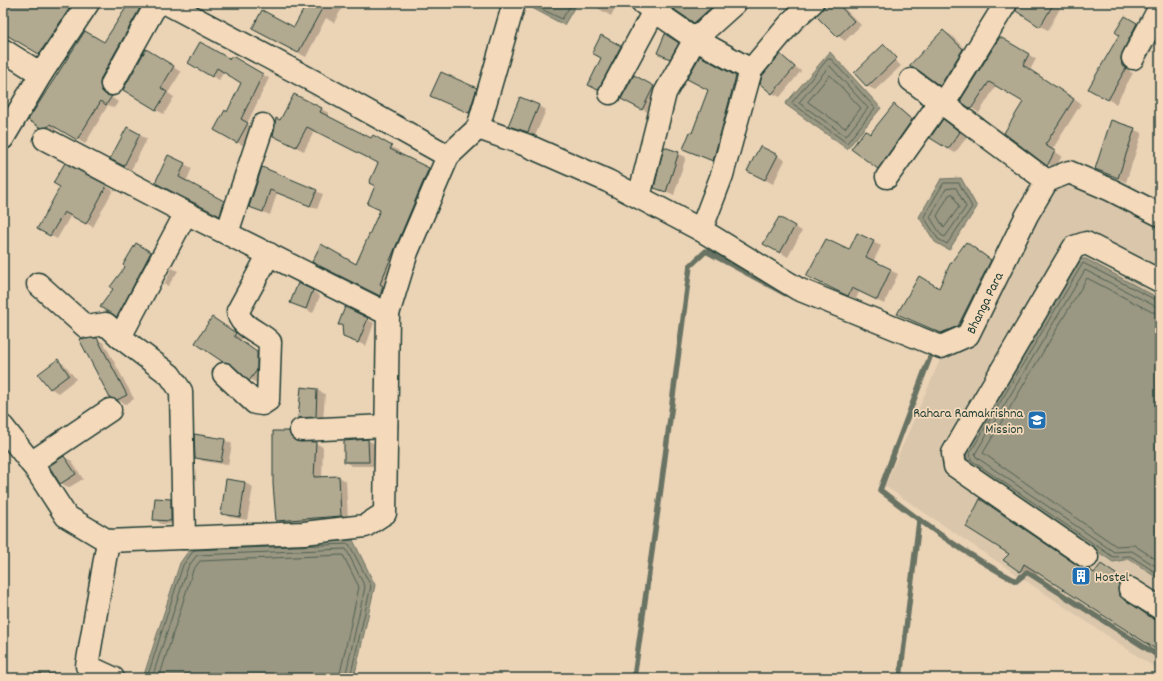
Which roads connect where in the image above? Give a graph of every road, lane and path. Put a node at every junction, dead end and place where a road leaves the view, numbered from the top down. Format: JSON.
{"nodes":[{"id":1,"x":88,"y":3,"type":"edge"},
{"id":2,"x":157,"y":3,"type":"edge"},
{"id":3,"x":166,"y":3,"type":"edge"},
{"id":4,"x":514,"y":3,"type":"edge"},
{"id":5,"x":735,"y":3,"type":"edge"},
{"id":6,"x":812,"y":3,"type":"edge"},
{"id":7,"x":1006,"y":3,"type":"edge"},
{"id":8,"x":648,"y":7,"type":"edge"},
{"id":9,"x":1160,"y":7,"type":"edge"},
{"id":10,"x":695,"y":39,"type":"junction"},
{"id":11,"x":3,"y":50,"type":"edge"},
{"id":12,"x":1133,"y":58,"type":"dead end"},
{"id":13,"x":751,"y":70,"type":"junction"},
{"id":14,"x":41,"y":74,"type":"junction"},
{"id":15,"x":911,"y":80,"type":"dead end"},
{"id":16,"x":112,"y":84,"type":"dead end"},
{"id":17,"x":610,"y":92,"type":"dead end"},
{"id":18,"x":941,"y":103,"type":"junction"},
{"id":19,"x":263,"y":125,"type":"dead end"},
{"id":20,"x":478,"y":128,"type":"junction"},
{"id":21,"x":3,"y":138,"type":"edge"},
{"id":22,"x":45,"y":139,"type":"dead end"},
{"id":23,"x":448,"y":156,"type":"junction"},
{"id":24,"x":887,"y":177,"type":"dead end"},
{"id":25,"x":1046,"y":181,"type":"junction"},
{"id":26,"x":639,"y":197,"type":"junction"},
{"id":27,"x":186,"y":213,"type":"junction"},
{"id":28,"x":1160,"y":215,"type":"edge"},
{"id":29,"x":701,"y":230,"type":"junction"},
{"id":30,"x":227,"y":233,"type":"junction"},
{"id":31,"x":269,"y":254,"type":"junction"},
{"id":32,"x":1160,"y":281,"type":"edge"},
{"id":33,"x":38,"y":284,"type":"dead end"},
{"id":34,"x":388,"y":314,"type":"junction"},
{"id":35,"x":120,"y":337,"type":"junction"},
{"id":36,"x":224,"y":374,"type":"dead end"},
{"id":37,"x":110,"y":410,"type":"dead end"},
{"id":38,"x":386,"y":426,"type":"junction"},
{"id":39,"x":3,"y":427,"type":"edge"},
{"id":40,"x":301,"y":430,"type":"dead end"},
{"id":41,"x":31,"y":464,"type":"junction"},
{"id":42,"x":184,"y":538,"type":"junction"},
{"id":43,"x":108,"y":541,"type":"junction"},
{"id":44,"x":1087,"y":557,"type":"dead end"},
{"id":45,"x":1130,"y":589,"type":"dead end"},
{"id":46,"x":1160,"y":608,"type":"edge"},
{"id":47,"x":113,"y":678,"type":"edge"}],
"edges":[{"from":1,"to":14,"type":"street"},
{"from":2,"to":16,"type":"street"},
{"from":3,"to":23,"type":"street"},
{"from":4,"to":20,"type":"street"},
{"from":5,"to":10,"type":"street"},
{"from":6,"to":13,"type":"street"},
{"from":7,"to":18,"type":"street"},
{"from":8,"to":10,"type":"street"},
{"from":8,"to":17,"type":"street"},
{"from":9,"to":12,"type":"street"},
{"from":10,"to":13,"type":"street"},
{"from":10,"to":26,"type":"street"},
{"from":11,"to":14,"type":"street"},
{"from":13,"to":29,"type":"street"},
{"from":14,"to":21,"type":"street"},
{"from":15,"to":18,"type":"street"},
{"from":18,"to":24,"type":"street"},
{"from":18,"to":25,"type":"street"},
{"from":19,"to":30,"type":"street"},
{"from":20,"to":23,"type":"street"},
{"from":20,"to":26,"type":"street","name":"Bhanga Para"},
{"from":22,"to":27,"type":"street"},
{"from":23,"to":34,"type":"street"},
{"from":25,"to":28,"type":"street"},
{"from":25,"to":29,"type":"street","name":"Bhanga Para"},
{"from":26,"to":29,"type":"street","name":"Bhanga Para"},
{"from":27,"to":30,"type":"street"},
{"from":27,"to":35,"type":"street"},
{"from":30,"to":31,"type":"street"},
{"from":31,"to":34,"type":"street"},
{"from":31,"to":36,"type":"street"},
{"from":32,"to":44,"type":"street"},
{"from":33,"to":35,"type":"street"},
{"from":34,"to":38,"type":"street"},
{"from":35,"to":42,"type":"street"},
{"from":37,"to":41,"type":"street"},
{"from":38,"to":40,"type":"street"},
{"from":38,"to":42,"type":"street"},
{"from":39,"to":41,"type":"street"},
{"from":41,"to":43,"type":"street"},
{"from":42,"to":43,"type":"street"},
{"from":43,"to":47,"type":"street"},
{"from":45,"to":46,"type":"street"}]}
